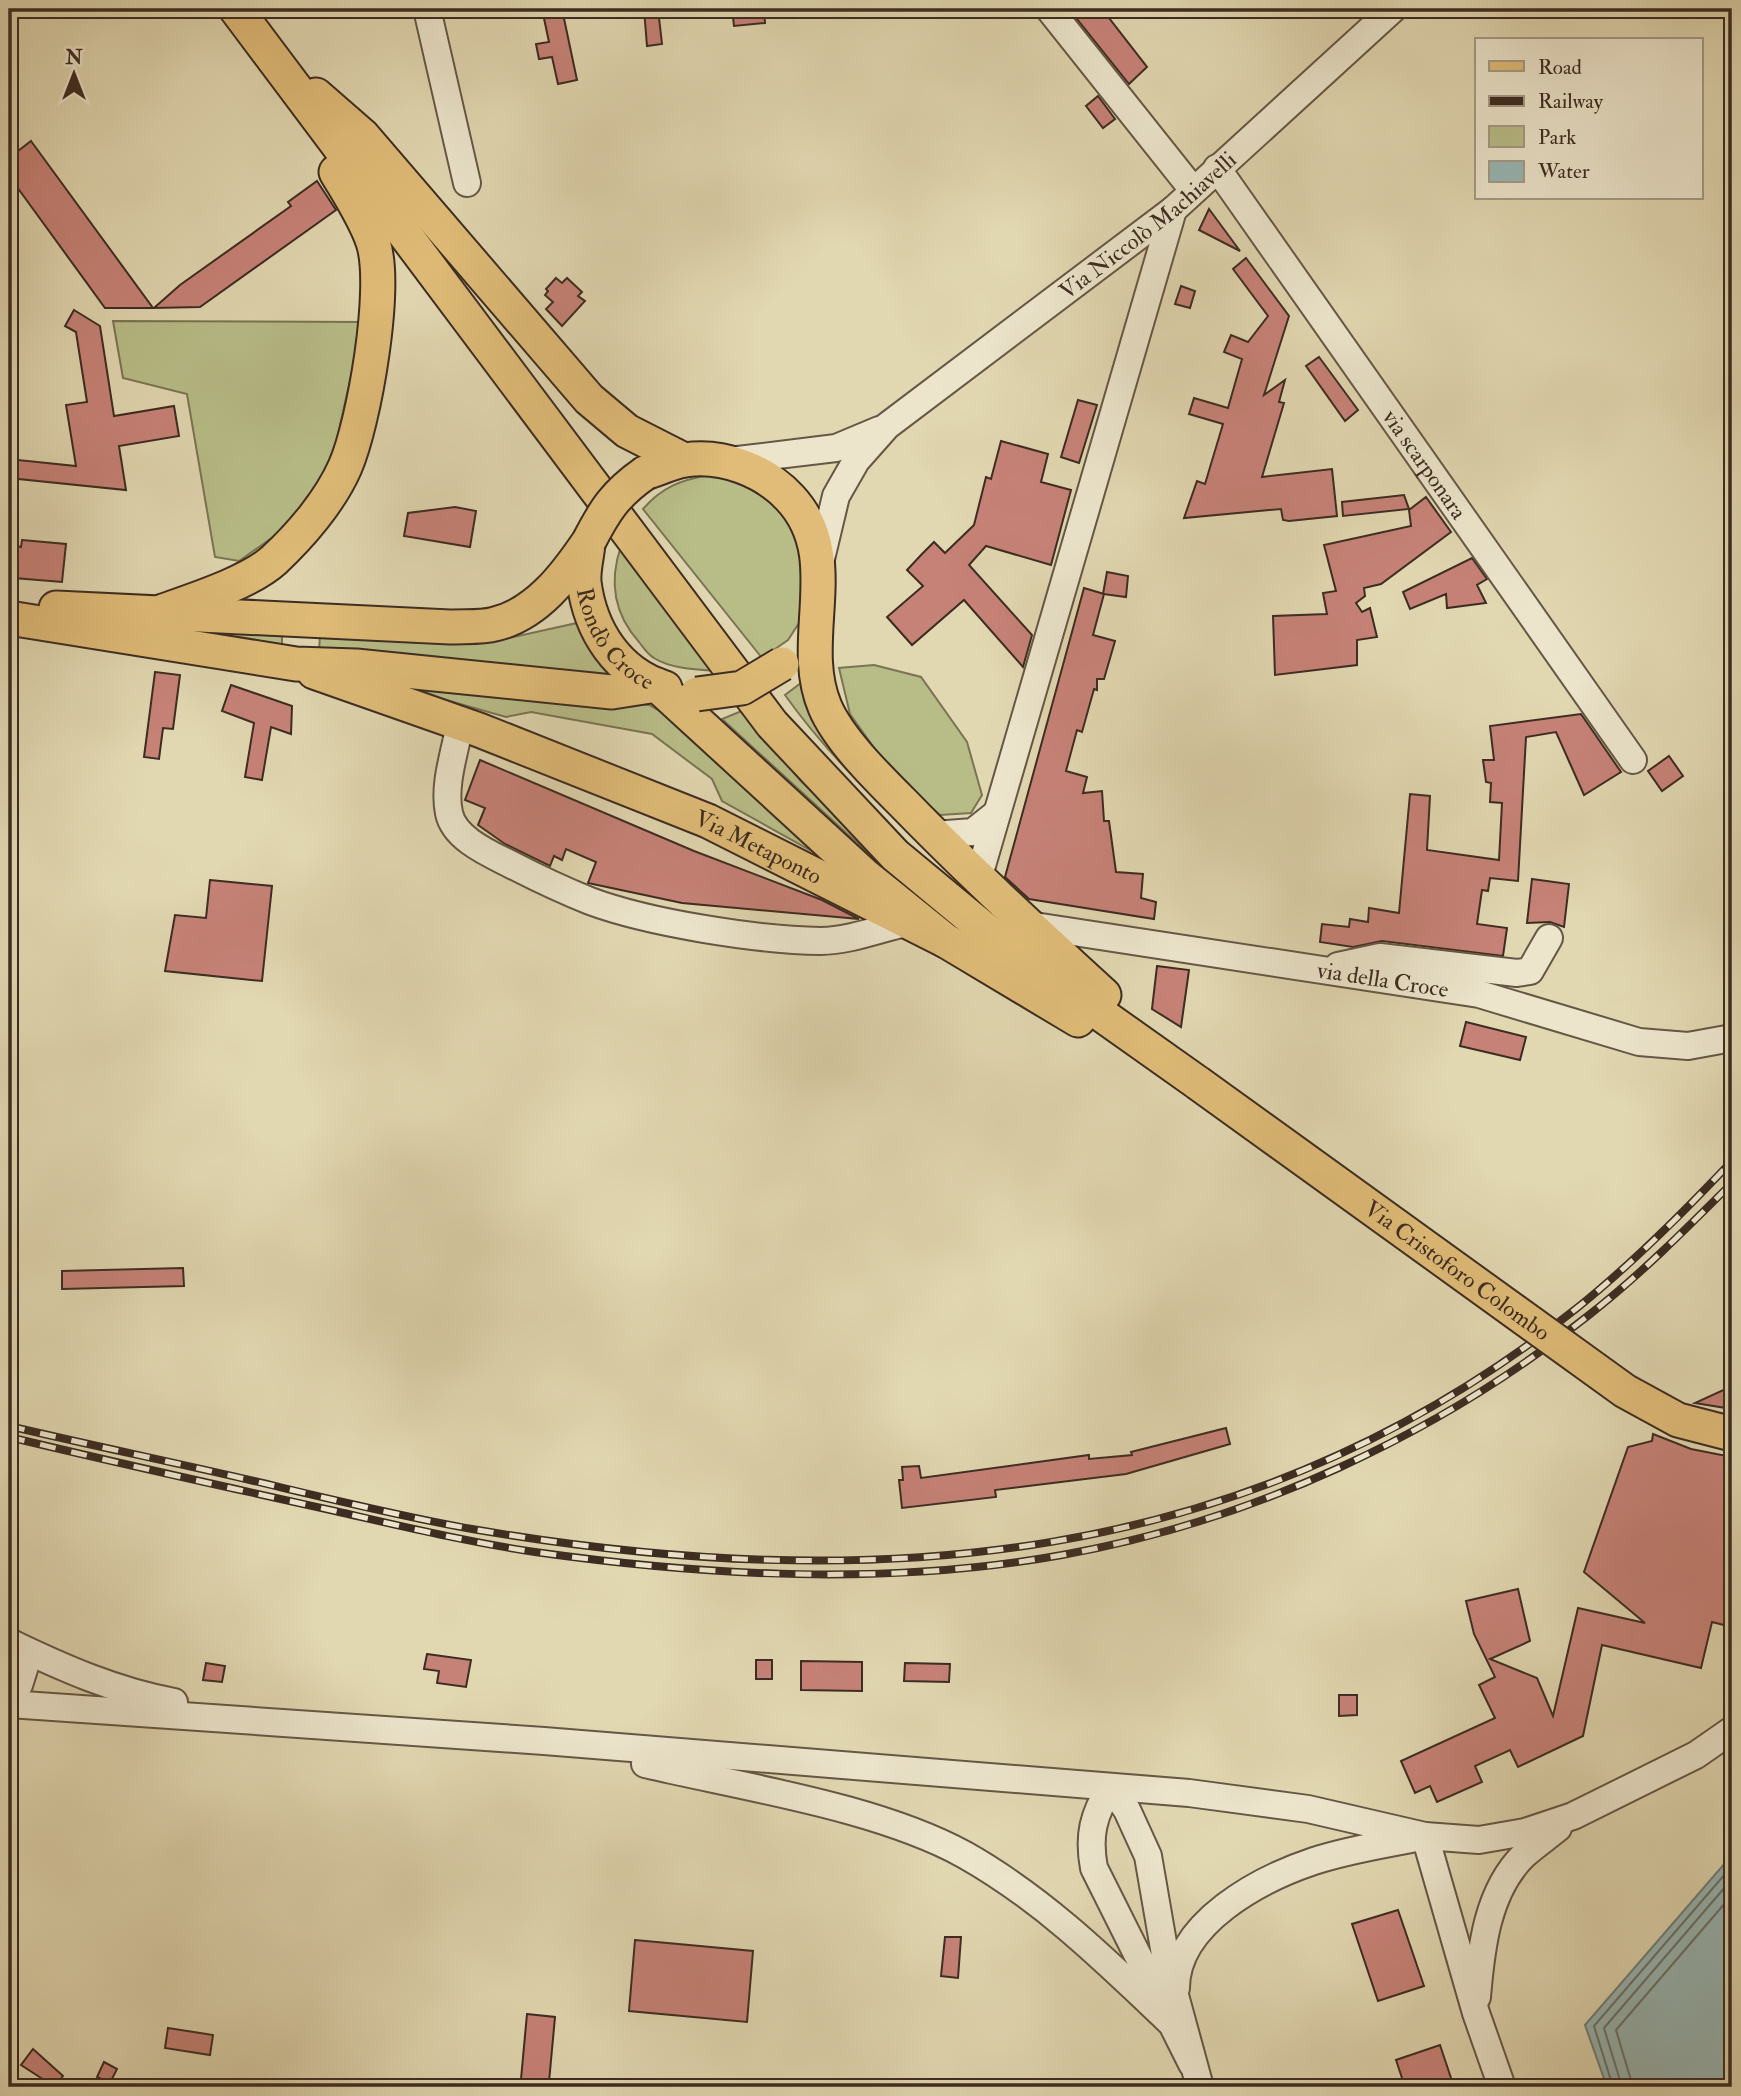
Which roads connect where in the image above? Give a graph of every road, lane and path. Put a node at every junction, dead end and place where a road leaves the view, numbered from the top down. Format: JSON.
{"nodes":[{"id":1,"x":236,"y":9,"type":"edge"},
{"id":2,"x":426,"y":9,"type":"edge"},
{"id":3,"x":1049,"y":9,"type":"edge"},
{"id":4,"x":1393,"y":9,"type":"edge"},
{"id":5,"x":264,"y":49,"type":"junction"},
{"id":6,"x":1217,"y":167,"type":"junction"},
{"id":7,"x":467,"y":183,"type":"dead end"},
{"id":8,"x":1193,"y":190,"type":"junction"},
{"id":9,"x":1173,"y":211,"type":"junction"},
{"id":10,"x":887,"y":426,"type":"junction"},
{"id":11,"x":684,"y":460,"type":"junction"},
{"id":12,"x":729,"y":461,"type":"junction"},
{"id":13,"x":589,"y":541,"type":"junction"},
{"id":14,"x":820,"y":563,"type":"junction"},
{"id":15,"x":817,"y":604,"type":"junction"},
{"id":16,"x":9,"y":607,"type":"edge"},
{"id":17,"x":163,"y":611,"type":"junction"},
{"id":18,"x":9,"y":618,"type":"edge"},
{"id":19,"x":296,"y":664,"type":"junction"},
{"id":20,"x":657,"y":685,"type":"junction"},
{"id":21,"x":460,"y":724,"type":"junction"},
{"id":22,"x":1633,"y":760,"type":"dead end"},
{"id":23,"x":997,"y":813,"type":"junction"},
{"id":24,"x":934,"y":835,"type":"junction"},
{"id":25,"x":978,"y":879,"type":"junction"},
{"id":26,"x":909,"y":922,"type":"junction"},
{"id":27,"x":1028,"y":925,"type":"junction"},
{"id":28,"x":1549,"y":938,"type":"dead end"},
{"id":29,"x":946,"y":941,"type":"junction"},
{"id":30,"x":1320,"y":970,"type":"junction"},
{"id":31,"x":1732,"y":1038,"type":"edge"},
{"id":32,"x":1198,"y":1083,"type":"junction"},
{"id":33,"x":1732,"y":1434,"type":"edge"},
{"id":34,"x":11,"y":1643,"type":"edge"},
{"id":35,"x":9,"y":1694,"type":"edge"},
{"id":36,"x":9,"y":1704,"type":"edge"},
{"id":37,"x":283,"y":1723,"type":"junction"},
{"id":38,"x":1732,"y":1730,"type":"edge"},
{"id":39,"x":544,"y":1741,"type":"junction"},
{"id":40,"x":1111,"y":1787,"type":"junction"},
{"id":41,"x":1573,"y":1816,"type":"junction"},
{"id":42,"x":1425,"y":1836,"type":"junction"},
{"id":43,"x":1173,"y":2009,"type":"junction"},
{"id":44,"x":1476,"y":2013,"type":"junction"},
{"id":45,"x":1196,"y":2076,"type":"edge"},
{"id":46,"x":1502,"y":2087,"type":"edge"}],
"edges":[{"from":1,"to":5,"type":"main road"},
{"from":2,"to":7,"type":"street"},
{"from":3,"to":8,"type":"street"},
{"from":4,"to":6,"type":"street","name":"Via Niccolò Machiavelli"},
{"from":5,"to":11,"type":"main road"},
{"from":5,"to":17,"type":"main road"},
{"from":5,"to":32,"type":"main road"},
{"from":6,"to":8,"type":"street","name":"Via Niccolò Machiavelli"},
{"from":6,"to":22,"type":"street","name":"via scarponara"},
{"from":8,"to":9,"type":"street","name":"Via Niccolò Machiavelli"},
{"from":9,"to":10,"type":"street","name":"Via Niccolò Machiavelli"},
{"from":9,"to":23,"type":"street"},
{"from":10,"to":12,"type":"street"},
{"from":10,"to":14,"type":"street"},
{"from":11,"to":12,"type":"main road"},
{"from":11,"to":13,"type":"main road","bridge":true},
{"from":12,"to":14,"type":"main road"},
{"from":13,"to":17,"type":"main road"},
{"from":13,"to":20,"type":"main road","name":"Rondò Croce"},
{"from":14,"to":15,"type":"main road"},
{"from":15,"to":20,"type":"main road","name":"Rondò Croce","bridge":true},
{"from":15,"to":24,"type":"main road"},
{"from":16,"to":17,"type":"main road"},
{"from":18,"to":19,"type":"main road"},
{"from":19,"to":20,"type":"main road"},
{"from":19,"to":21,"type":"main road","name":"Via Metaponto"},
{"from":20,"to":29,"type":"main road"},
{"from":21,"to":26,"type":"main road","name":"Via Metaponto"},
{"from":21,"to":26,"type":"street"},
{"from":23,"to":24,"type":"street"},
{"from":23,"to":25,"type":"street"},
{"from":24,"to":25,"type":"main road"},
{"from":25,"to":27,"type":"main road"},
{"from":26,"to":29,"type":"main road","name":"Via Metaponto"},
{"from":27,"to":30,"type":"street","name":"via della Croce"},
{"from":27,"to":32,"type":"main road"},
{"from":28,"to":30,"type":"street"},
{"from":29,"to":32,"type":"main road","name":"Via Metaponto"},
{"from":30,"to":31,"type":"street","name":"via della Croce"},
{"from":32,"to":33,"type":"main road","name":"Via Cristoforo Colombo","bridge":true},
{"from":34,"to":35,"type":"street"},
{"from":34,"to":37,"type":"street"},
{"from":36,"to":37,"type":"street"},
{"from":37,"to":39,"type":"street"},
{"from":38,"to":41,"type":"street"},
{"from":39,"to":40,"type":"street"},
{"from":39,"to":43,"type":"street"},
{"from":40,"to":42,"type":"street"},
{"from":40,"to":43,"type":"street"},
{"from":40,"to":43,"type":"street"},
{"from":41,"to":42,"type":"street"},
{"from":41,"to":44,"type":"street"},
{"from":42,"to":43,"type":"street"},
{"from":42,"to":44,"type":"street"},
{"from":43,"to":45,"type":"street"},
{"from":44,"to":46,"type":"street"}]}
